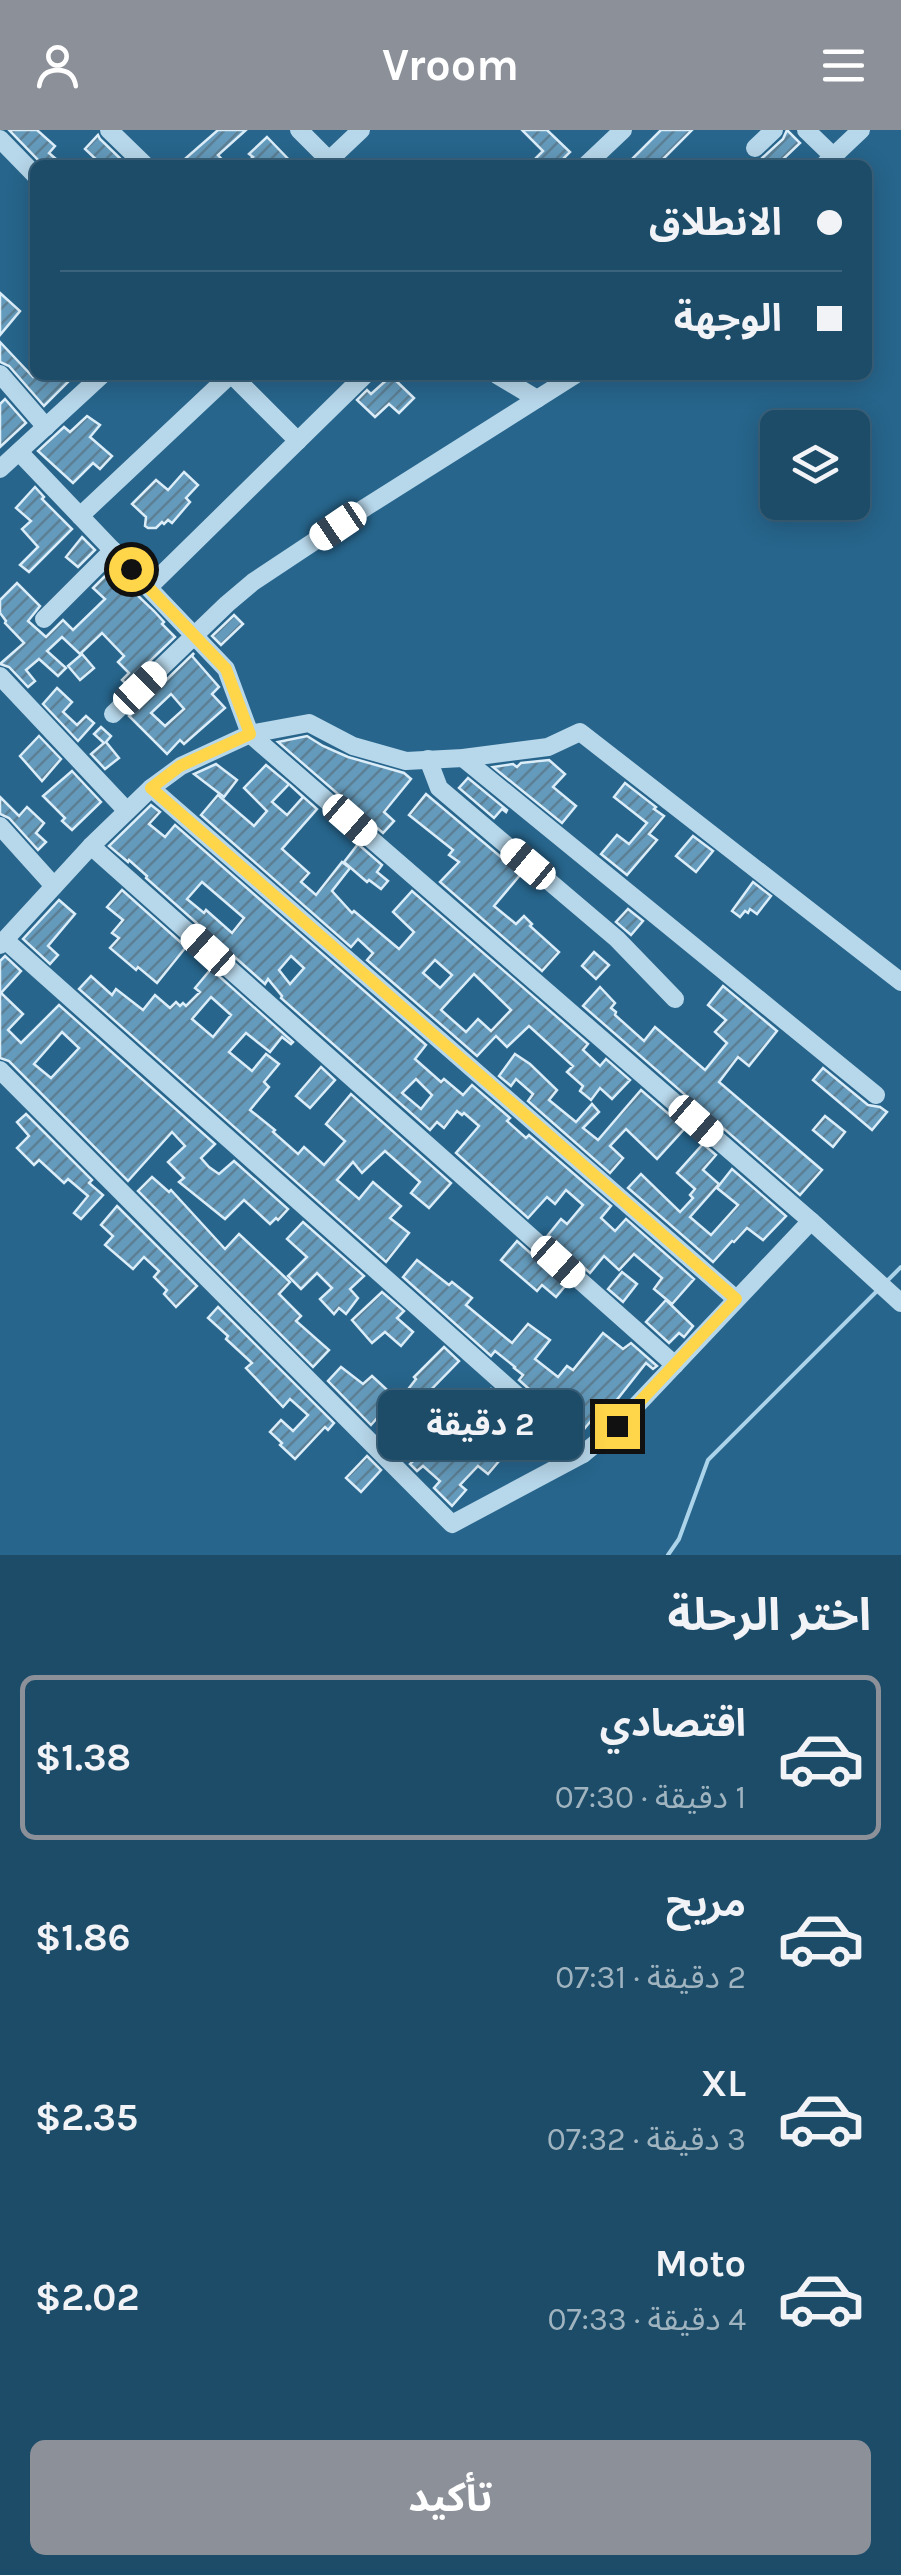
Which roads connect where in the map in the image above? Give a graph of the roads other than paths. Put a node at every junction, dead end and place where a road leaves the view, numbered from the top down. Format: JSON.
{"nodes":[{"id":1,"x":109,"y":130,"type":"edge"},
{"id":2,"x":299,"y":130,"type":"edge"},
{"id":3,"x":360,"y":130,"type":"edge"},
{"id":4,"x":623,"y":130,"type":"edge"},
{"id":5,"x":774,"y":130,"type":"edge"},
{"id":6,"x":806,"y":130,"type":"edge"},
{"id":7,"x":861,"y":130,"type":"edge"},
{"id":8,"x":0,"y":139,"type":"edge"},
{"id":9,"x":756,"y":148,"type":"dead end"},
{"id":10,"x":140,"y":160,"type":"edge"},
{"id":11,"x":324,"y":160,"type":"edge"},
{"id":12,"x":329,"y":160,"type":"edge"},
{"id":13,"x":591,"y":160,"type":"edge"},
{"id":14,"x":828,"y":160,"type":"edge"},
{"id":15,"x":830,"y":160,"type":"edge"},
{"id":16,"x":30,"y":170,"type":"edge"},
{"id":17,"x":0,"y":374,"type":"edge"},
{"id":18,"x":97,"y":380,"type":"edge"},
{"id":19,"x":225,"y":380,"type":"edge"},
{"id":20,"x":235,"y":380,"type":"edge"},
{"id":21,"x":360,"y":380,"type":"edge"},
{"id":22,"x":506,"y":380,"type":"edge"},
{"id":23,"x":567,"y":380,"type":"edge"},
{"id":24,"x":537,"y":398,"type":"junction"},
{"id":25,"x":46,"y":427,"type":"junction"},
{"id":26,"x":298,"y":441,"type":"junction"},
{"id":27,"x":19,"y":452,"type":"junction"},
{"id":28,"x":0,"y":469,"type":"edge"},
{"id":29,"x":80,"y":516,"type":"junction"},
{"id":30,"x":114,"y":550,"type":"junction"},
{"id":31,"x":149,"y":587,"type":"junction"},
{"id":32,"x":44,"y":620,"type":"dead end"},
{"id":33,"x":195,"y":636,"type":"junction"},
{"id":34,"x":0,"y":676,"type":"edge"},
{"id":35,"x":113,"y":714,"type":"dead end"},
{"id":36,"x":250,"y":734,"type":"junction"},
{"id":37,"x":463,"y":758,"type":"junction"},
{"id":38,"x":428,"y":760,"type":"junction"},
{"id":39,"x":151,"y":788,"type":"junction"},
{"id":40,"x":126,"y":810,"type":"junction"},
{"id":41,"x":0,"y":826,"type":"edge"},
{"id":42,"x":91,"y":846,"type":"junction"},
{"id":43,"x":54,"y":886,"type":"junction"},
{"id":44,"x":3,"y":936,"type":"edge"},
{"id":45,"x":901,"y":982,"type":"edge"},
{"id":46,"x":675,"y":999,"type":"dead end"},
{"id":47,"x":0,"y":1070,"type":"edge"},
{"id":48,"x":876,"y":1094,"type":"dead end"},
{"id":49,"x":811,"y":1221,"type":"junction"},
{"id":50,"x":894,"y":1297,"type":"edge"},
{"id":51,"x":736,"y":1299,"type":"junction"},
{"id":52,"x":675,"y":1366,"type":"junction"},
{"id":53,"x":583,"y":1454,"type":"junction"}],
"edges":[{"from":1,"to":10,"type":"street"},
{"from":2,"to":11,"type":"street"},
{"from":3,"to":12,"type":"street"},
{"from":4,"to":13,"type":"street"},
{"from":5,"to":9,"type":"street"},
{"from":6,"to":14,"type":"street"},
{"from":7,"to":15,"type":"street"},
{"from":8,"to":16,"type":"street"},
{"from":17,"to":25,"type":"street"},
{"from":18,"to":25,"type":"street"},
{"from":19,"to":29,"type":"street"},
{"from":20,"to":26,"type":"street"},
{"from":21,"to":26,"type":"street"},
{"from":22,"to":24,"type":"street"},
{"from":23,"to":24,"type":"street"},
{"from":24,"to":33,"type":"street"},
{"from":25,"to":27,"type":"street"},
{"from":26,"to":31,"type":"street"},
{"from":27,"to":28,"type":"street"},
{"from":27,"to":29,"type":"street"},
{"from":29,"to":30,"type":"street"},
{"from":30,"to":31,"type":"street"},
{"from":30,"to":32,"type":"street"},
{"from":31,"to":33,"type":"street"},
{"from":33,"to":35,"type":"street"},
{"from":33,"to":36,"type":"street"},
{"from":34,"to":40,"type":"street"},
{"from":36,"to":38,"type":"street"},
{"from":36,"to":39,"type":"street"},
{"from":36,"to":49,"type":"street"},
{"from":37,"to":38,"type":"street"},
{"from":37,"to":45,"type":"street"},
{"from":37,"to":48,"type":"street"},
{"from":38,"to":46,"type":"street"},
{"from":39,"to":40,"type":"street"},
{"from":39,"to":51,"type":"street"},
{"from":40,"to":42,"type":"street"},
{"from":41,"to":43,"type":"street"},
{"from":42,"to":43,"type":"street"},
{"from":42,"to":52,"type":"street"},
{"from":43,"to":44,"type":"street"},
{"from":44,"to":53,"type":"street"},
{"from":47,"to":53,"type":"street"},
{"from":49,"to":50,"type":"street"},
{"from":49,"to":51,"type":"street"},
{"from":51,"to":52,"type":"street"},
{"from":52,"to":53,"type":"street"}]}
